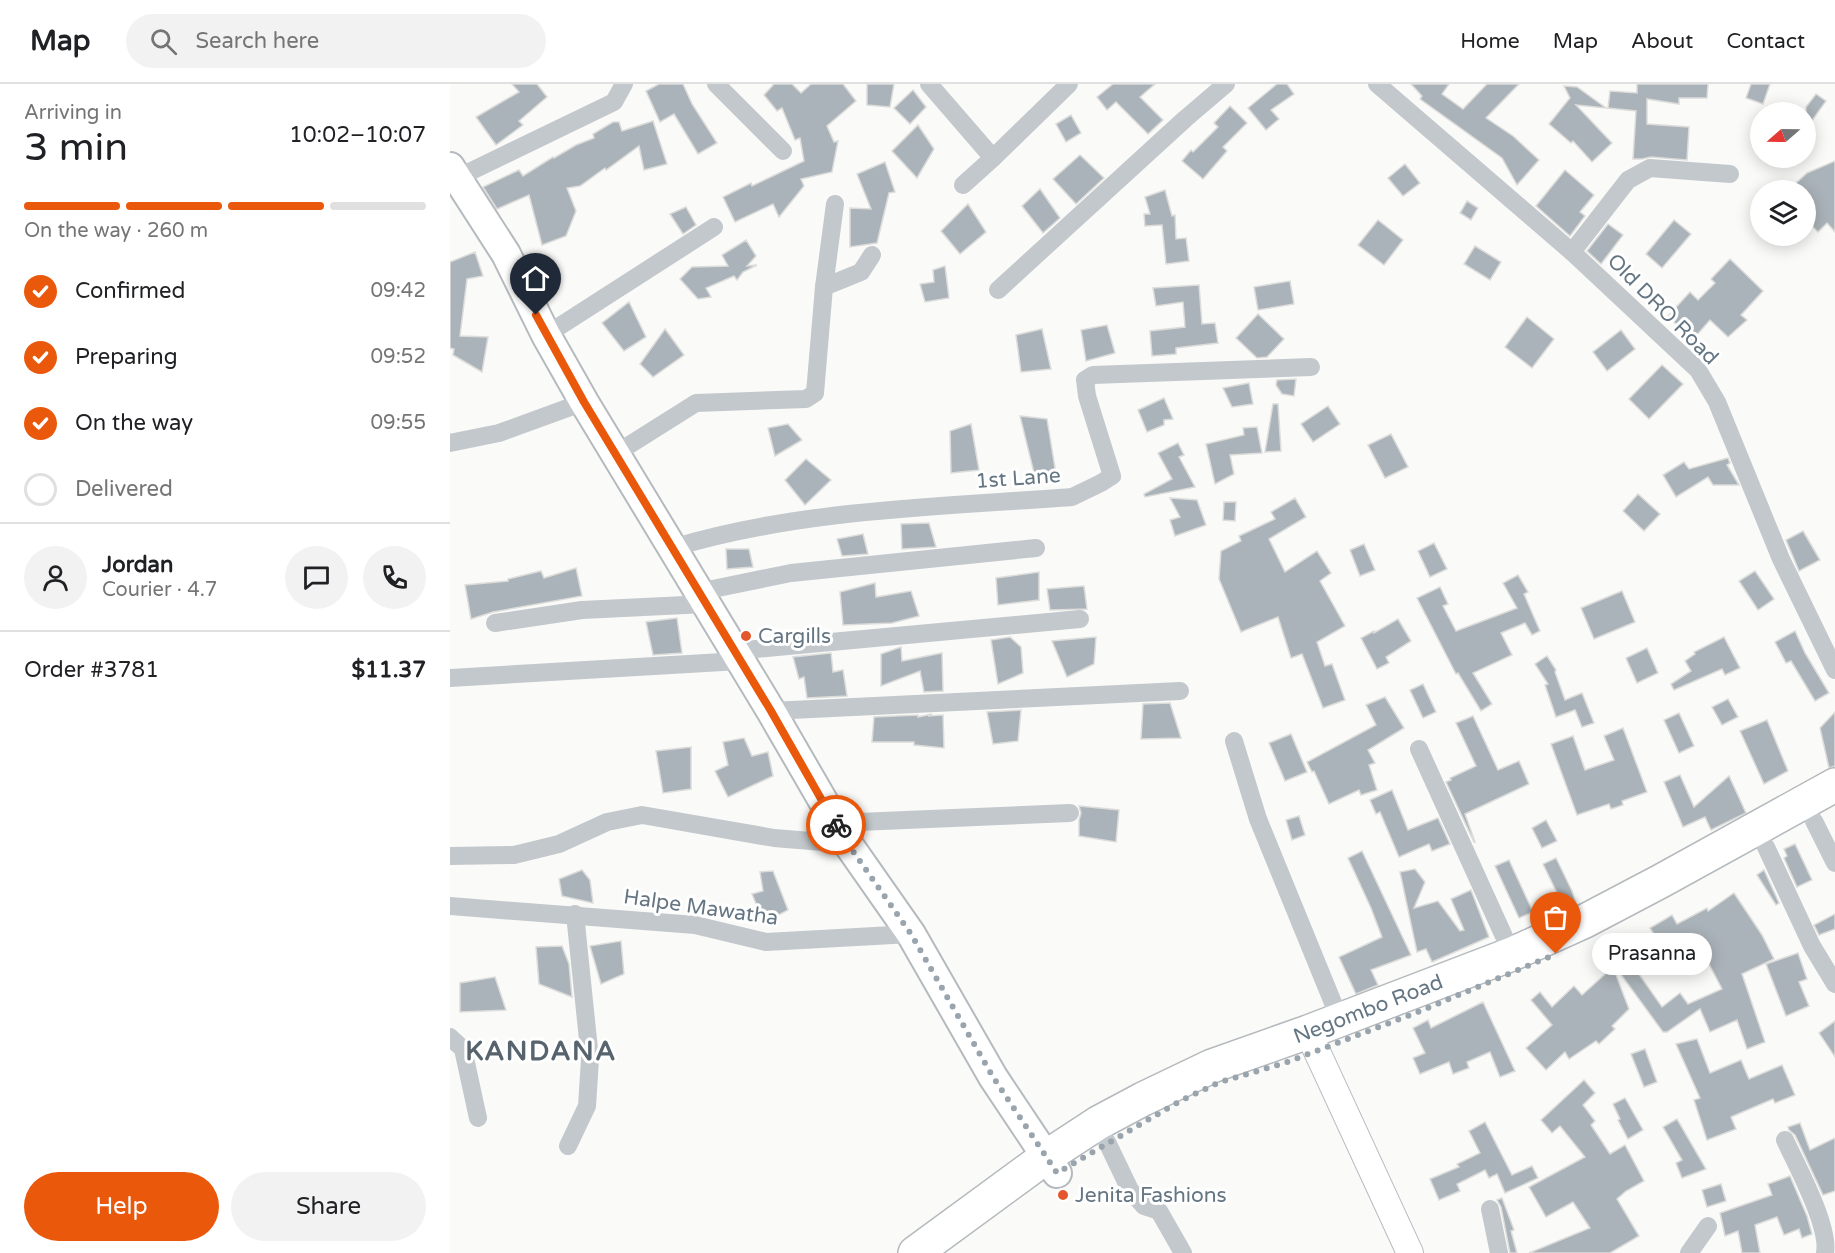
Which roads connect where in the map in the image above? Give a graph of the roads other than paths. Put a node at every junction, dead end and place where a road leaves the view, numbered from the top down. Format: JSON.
{"nodes":[{"id":1,"x":624,"y":84,"type":"edge"},
{"id":2,"x":716,"y":84,"type":"edge"},
{"id":3,"x":928,"y":84,"type":"edge"},
{"id":4,"x":1069,"y":84,"type":"edge"},
{"id":5,"x":1226,"y":84,"type":"edge"},
{"id":6,"x":1377,"y":84,"type":"edge"},
{"id":7,"x":783,"y":151,"type":"dead end"},
{"id":8,"x":993,"y":158,"type":"junction"},
{"id":9,"x":453,"y":172,"type":"edge"},
{"id":10,"x":1730,"y":174,"type":"dead end"},
{"id":11,"x":963,"y":185,"type":"dead end"},
{"id":12,"x":835,"y":204,"type":"dead end"},
{"id":13,"x":714,"y":228,"type":"dead end"},
{"id":14,"x":1572,"y":252,"type":"junction"},
{"id":15,"x":872,"y":255,"type":"dead end"},
{"id":16,"x":825,"y":287,"type":"junction"},
{"id":17,"x":998,"y":290,"type":"dead end"},
{"id":18,"x":546,"y":335,"type":"junction"},
{"id":19,"x":1311,"y":366,"type":"dead end"},
{"id":20,"x":584,"y":402,"type":"junction"},
{"id":21,"x":450,"y":443,"type":"edge"},
{"id":22,"x":615,"y":454,"type":"junction"},
{"id":23,"x":672,"y":548,"type":"junction"},
{"id":24,"x":1036,"y":548,"type":"dead end"},
{"id":25,"x":702,"y":598,"type":"junction"},
{"id":26,"x":1080,"y":619,"type":"dead end"},
{"id":27,"x":495,"y":623,"type":"dead end"},
{"id":28,"x":737,"y":656,"type":"junction"},
{"id":29,"x":1835,"y":670,"type":"edge"},
{"id":30,"x":450,"y":678,"type":"edge"},
{"id":31,"x":1180,"y":692,"type":"dead end"},
{"id":32,"x":771,"y":711,"type":"junction"},
{"id":33,"x":1234,"y":741,"type":"dead end"},
{"id":34,"x":1419,"y":749,"type":"dead end"},
{"id":35,"x":1835,"y":785,"type":"edge"},
{"id":36,"x":1070,"y":813,"type":"dead end"},
{"id":37,"x":1825,"y":816,"type":"edge"},
{"id":38,"x":842,"y":834,"type":"junction"},
{"id":39,"x":1766,"y":847,"type":"junction"},
{"id":40,"x":450,"y":856,"type":"edge"},
{"id":41,"x":1835,"y":863,"type":"edge"},
{"id":42,"x":450,"y":906,"type":"edge"},
{"id":43,"x":575,"y":914,"type":"junction"},
{"id":44,"x":911,"y":934,"type":"junction"},
{"id":45,"x":1512,"y":954,"type":"junction"},
{"id":46,"x":1835,"y":984,"type":"edge"},
{"id":47,"x":1340,"y":1020,"type":"junction"},
{"id":48,"x":450,"y":1037,"type":"edge"},
{"id":49,"x":1312,"y":1041,"type":"junction"},
{"id":50,"x":478,"y":1118,"type":"dead end"},
{"id":51,"x":1785,"y":1140,"type":"dead end"},
{"id":52,"x":1107,"y":1142,"type":"junction"},
{"id":53,"x":568,"y":1146,"type":"dead end"},
{"id":54,"x":1052,"y":1165,"type":"junction"},
{"id":55,"x":1490,"y":1209,"type":"dead end"},
{"id":56,"x":1708,"y":1226,"type":"dead end"},
{"id":57,"x":915,"y":1253,"type":"edge"},
{"id":58,"x":950,"y":1253,"type":"edge"},
{"id":59,"x":1183,"y":1253,"type":"edge"},
{"id":60,"x":1410,"y":1253,"type":"edge"},
{"id":61,"x":1499,"y":1253,"type":"edge"},
{"id":62,"x":1689,"y":1253,"type":"edge"},
{"id":63,"x":1825,"y":1253,"type":"edge"}],
"edges":[{"from":1,"to":9,"type":"street"},
{"from":2,"to":7,"type":"street"},
{"from":3,"to":8,"type":"street"},
{"from":4,"to":8,"type":"street"},
{"from":5,"to":17,"type":"street"},
{"from":6,"to":14,"type":"street","name":"Old DRO Road"},
{"from":8,"to":11,"type":"street"},
{"from":9,"to":18,"type":"main road"},
{"from":10,"to":14,"type":"street"},
{"from":12,"to":16,"type":"street"},
{"from":13,"to":18,"type":"street"},
{"from":14,"to":29,"type":"street","name":"Old DRO Road"},
{"from":15,"to":16,"type":"street"},
{"from":16,"to":22,"type":"street"},
{"from":18,"to":20,"type":"main road"},
{"from":19,"to":23,"type":"street","name":"1st Lane"},
{"from":20,"to":21,"type":"street"},
{"from":20,"to":22,"type":"main road"},
{"from":22,"to":23,"type":"main road"},
{"from":23,"to":25,"type":"main road"},
{"from":24,"to":25,"type":"street"},
{"from":25,"to":27,"type":"street"},
{"from":25,"to":28,"type":"main road"},
{"from":26,"to":28,"type":"street"},
{"from":28,"to":30,"type":"street"},
{"from":28,"to":32,"type":"main road"},
{"from":31,"to":32,"type":"street"},
{"from":32,"to":38,"type":"main road"},
{"from":33,"to":47,"type":"street"},
{"from":34,"to":45,"type":"street"},
{"from":35,"to":45,"type":"highway","name":"Negombo Road"},
{"from":36,"to":38,"type":"street"},
{"from":37,"to":39,"type":"highway","name":"Negombo Road"},
{"from":37,"to":41,"type":"street"},
{"from":38,"to":40,"type":"street"},
{"from":38,"to":44,"type":"main road"},
{"from":39,"to":46,"type":"street"},
{"from":39,"to":49,"type":"highway","name":"Negombo Road"},
{"from":42,"to":43,"type":"street","name":"Halpe Mawatha"},
{"from":43,"to":44,"type":"street","name":"Halpe Mawatha"},
{"from":43,"to":53,"type":"street"},
{"from":44,"to":54,"type":"main road"},
{"from":45,"to":47,"type":"highway","name":"Negombo Road"},
{"from":47,"to":49,"type":"highway","name":"Negombo Road"},
{"from":48,"to":50,"type":"street"},
{"from":49,"to":52,"type":"highway","name":"Negombo Road"},
{"from":49,"to":54,"type":"highway","name":"Negombo Road"},
{"from":49,"to":60,"type":"street"},
{"from":51,"to":63,"type":"street"},
{"from":52,"to":54,"type":"highway","name":"Negombo Road"},
{"from":52,"to":59,"type":"street"},
{"from":54,"to":57,"type":"highway","name":"Negombo Road"},
{"from":54,"to":58,"type":"highway","name":"Negombo Road"},
{"from":55,"to":61,"type":"street"},
{"from":56,"to":62,"type":"street"}]}
